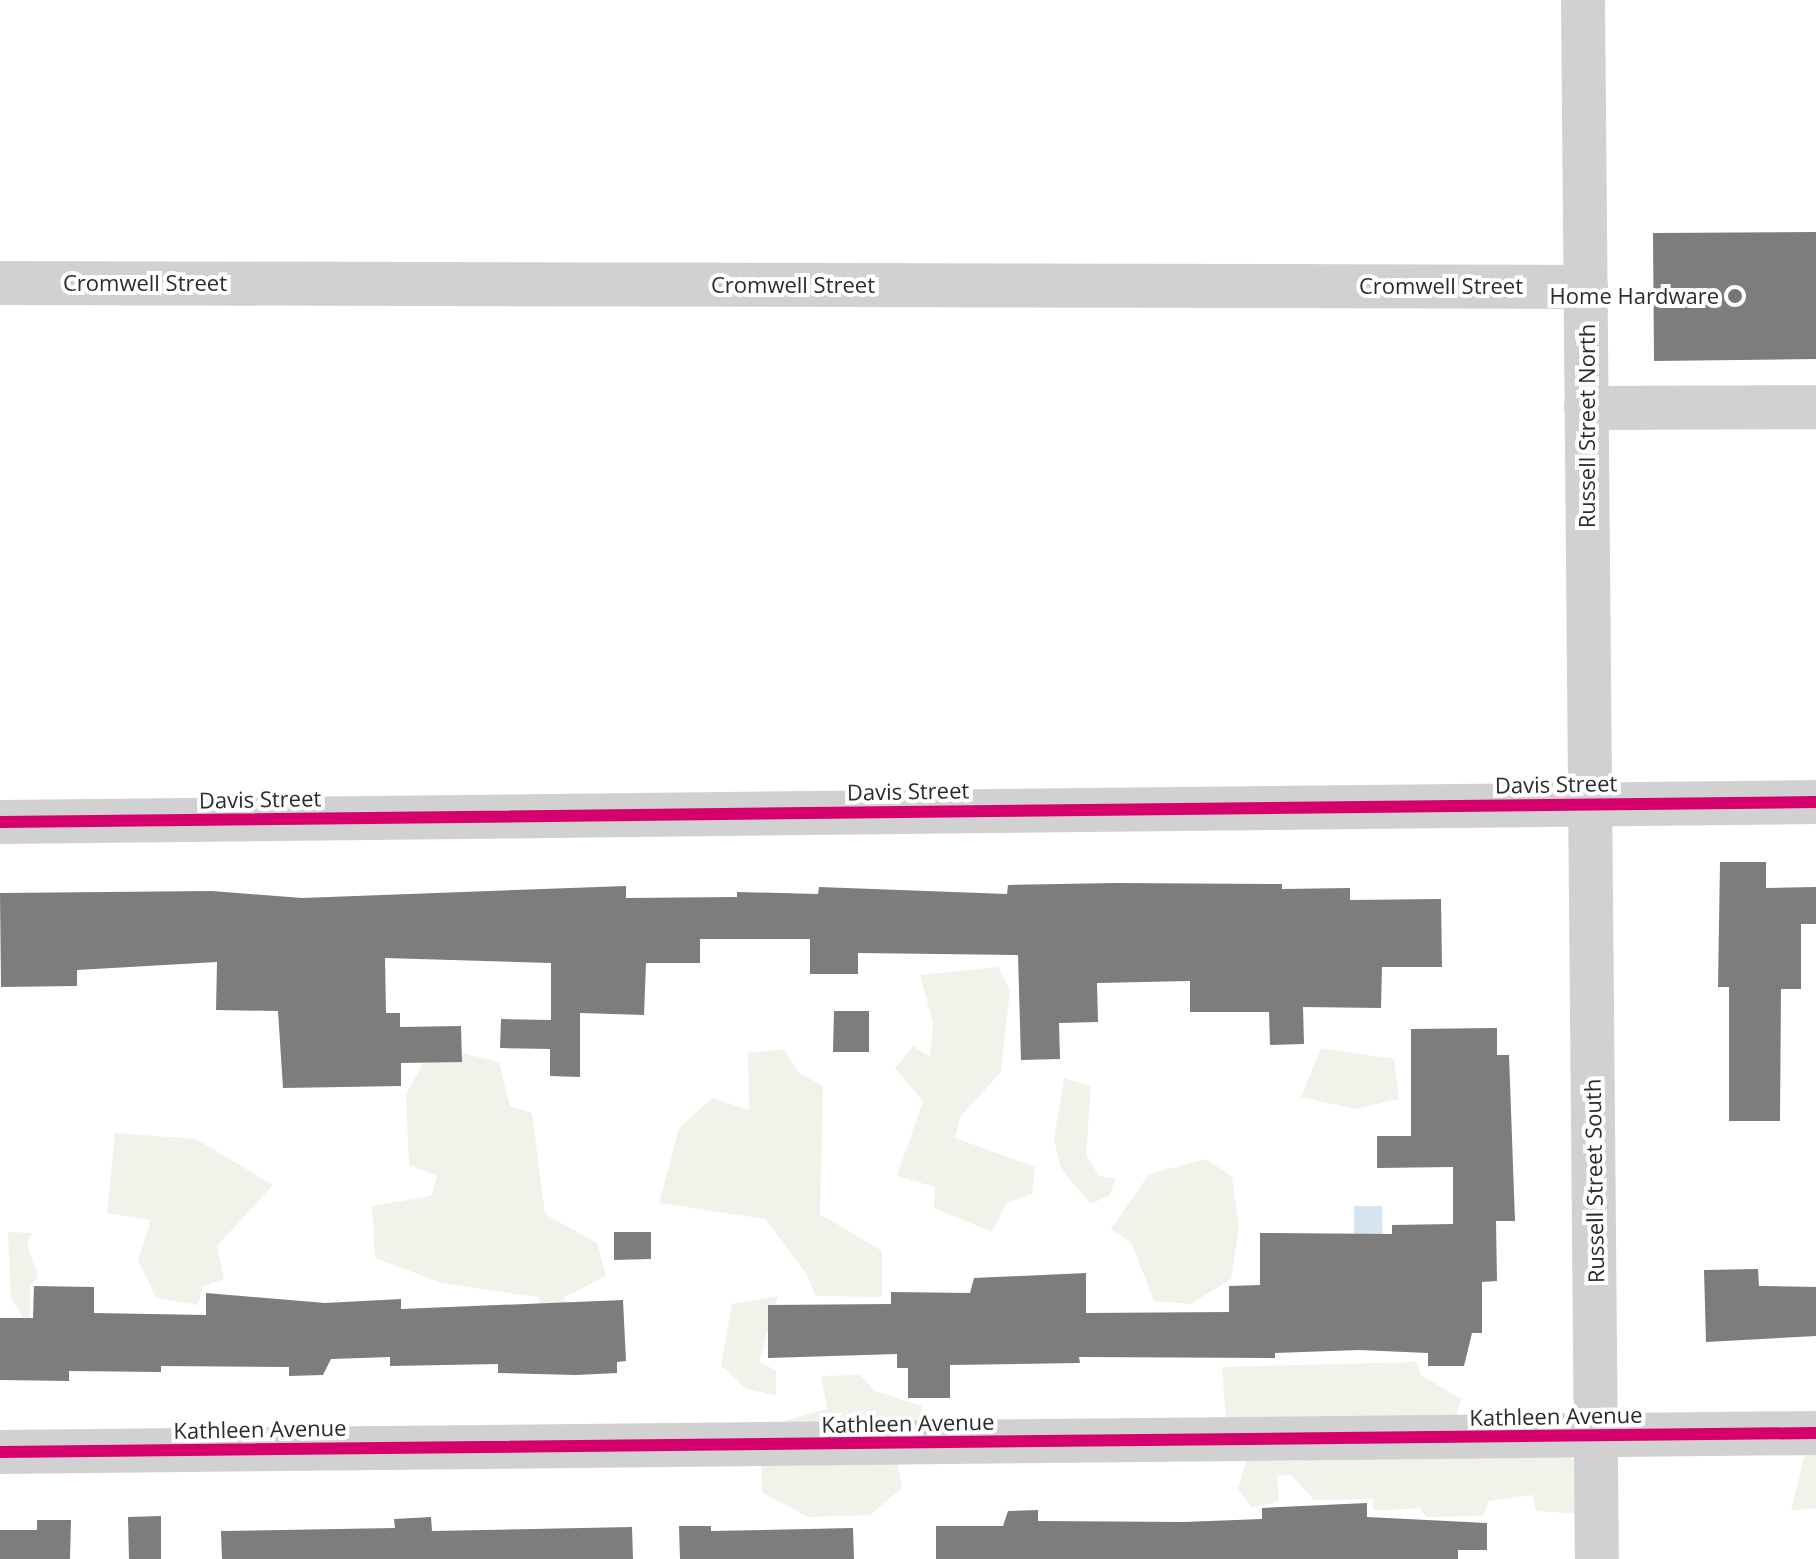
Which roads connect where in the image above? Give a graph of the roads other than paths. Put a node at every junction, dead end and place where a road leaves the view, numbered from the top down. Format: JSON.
{"nodes":[{"id":1,"x":1583,"y":0,"type":"edge"},
{"id":2,"x":0,"y":283,"type":"edge"},
{"id":3,"x":1586,"y":287,"type":"junction"},
{"id":4,"x":1816,"y":407,"type":"edge"},
{"id":5,"x":1586,"y":408,"type":"junction"},
{"id":6,"x":1816,"y":802,"type":"edge"},
{"id":7,"x":1591,"y":804,"type":"junction"},
{"id":8,"x":0,"y":822,"type":"edge"},
{"id":9,"x":1816,"y":1433,"type":"edge"},
{"id":10,"x":1596,"y":1436,"type":"junction"},
{"id":11,"x":0,"y":1452,"type":"edge"},
{"id":12,"x":1597,"y":1559,"type":"edge"}],
"edges":[{"from":1,"to":3,"type":"street","name":"Russell Street North"},
{"from":2,"to":3,"type":"street","name":"Cromwell Street"},
{"from":3,"to":5,"type":"street","name":"Russell Street North"},
{"from":4,"to":5,"type":"street"},
{"from":5,"to":7,"type":"street","name":"Russell Street North"},
{"from":6,"to":7,"type":"street","name":"Davis Street"},
{"from":7,"to":8,"type":"street","name":"Davis Street"},
{"from":7,"to":10,"type":"street","name":"Russell Street South"},
{"from":9,"to":10,"type":"street","name":"Kathleen Avenue"},
{"from":10,"to":11,"type":"street","name":"Kathleen Avenue"},
{"from":10,"to":12,"type":"street","name":"Russell Street South"}]}
